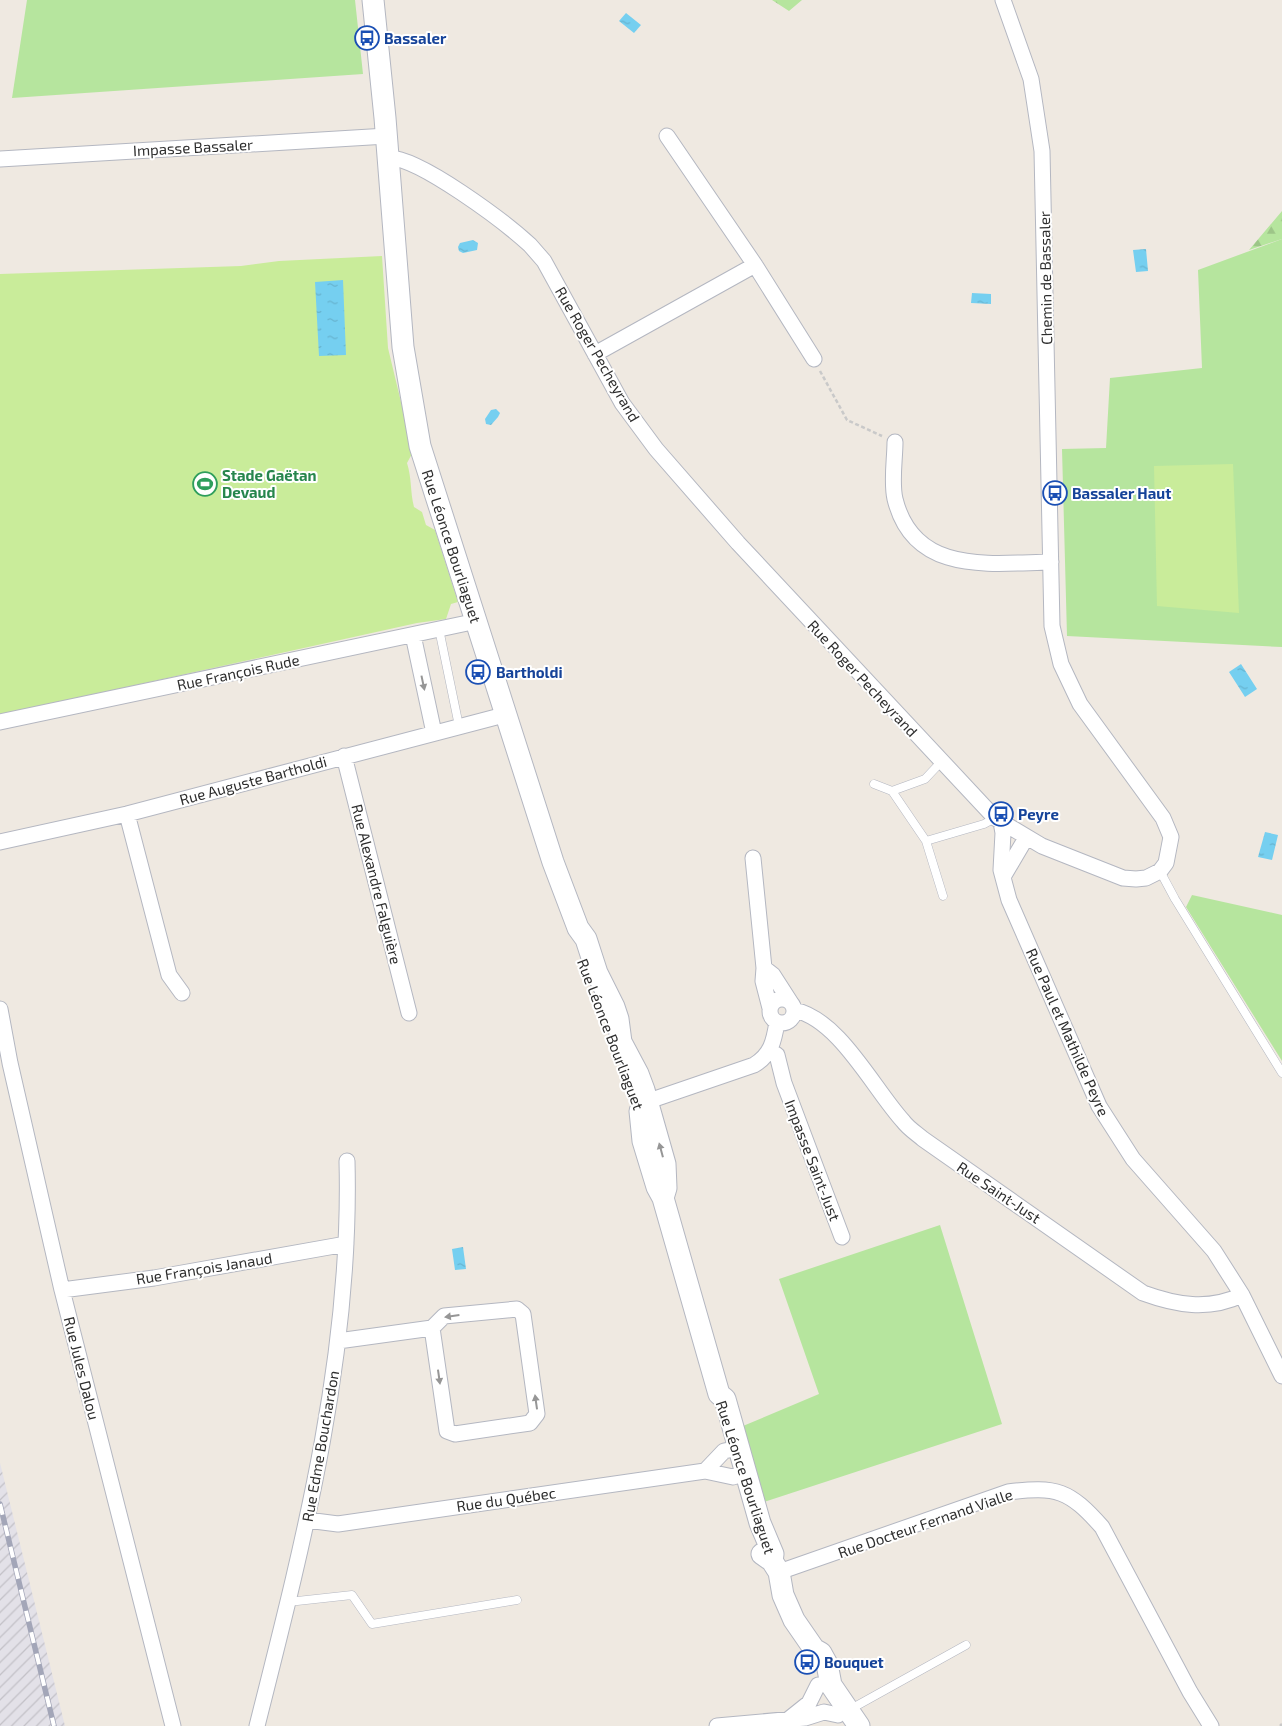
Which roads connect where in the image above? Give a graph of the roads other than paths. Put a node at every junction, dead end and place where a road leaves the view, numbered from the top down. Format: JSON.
{"nodes":[{"id":1,"x":374,"y":0,"type":"edge"},
{"id":2,"x":1003,"y":0,"type":"edge"},
{"id":3,"x":667,"y":136,"type":"dead end"},
{"id":4,"x":387,"y":148,"type":"junction"},
{"id":5,"x":0,"y":159,"type":"edge"},
{"id":6,"x":755,"y":265,"type":"junction"},
{"id":7,"x":595,"y":354,"type":"junction"},
{"id":8,"x":817,"y":365,"type":"road end"},
{"id":9,"x":895,"y":442,"type":"dead end"},
{"id":10,"x":1051,"y":562,"type":"junction"},
{"id":11,"x":477,"y":621,"type":"junction"},
{"id":12,"x":439,"y":630,"type":"junction"},
{"id":13,"x":413,"y":635,"type":"junction"},
{"id":14,"x":504,"y":715,"type":"junction"},
{"id":15,"x":0,"y":722,"type":"edge"},
{"id":16,"x":459,"y":726,"type":"junction"},
{"id":17,"x":434,"y":733,"type":"junction"},
{"id":18,"x":344,"y":756,"type":"junction"},
{"id":19,"x":941,"y":762,"type":"junction"},
{"id":20,"x":874,"y":784,"type":"dead end"},
{"id":21,"x":892,"y":791,"type":"junction"},
{"id":22,"x":127,"y":814,"type":"junction"},
{"id":23,"x":998,"y":820,"type":"junction"},
{"id":24,"x":1026,"y":838,"type":"junction"},
{"id":25,"x":926,"y":841,"type":"junction"},
{"id":26,"x":0,"y":842,"type":"edge"},
{"id":27,"x":753,"y":858,"type":"dead end"},
{"id":28,"x":1160,"y":871,"type":"junction"},
{"id":29,"x":1003,"y":877,"type":"junction"},
{"id":30,"x":943,"y":896,"type":"dead end"},
{"id":31,"x":764,"y":968,"type":"junction"},
{"id":32,"x":182,"y":993,"type":"dead end"},
{"id":33,"x":792,"y":1006,"type":"junction"},
{"id":34,"x":0,"y":1009,"type":"edge"},
{"id":35,"x":409,"y":1013,"type":"dead end"},
{"id":36,"x":774,"y":1015,"type":"junction"},
{"id":37,"x":770,"y":1051,"type":"junction"},
{"id":38,"x":754,"y":1065,"type":"junction"},
{"id":39,"x":1282,"y":1074,"type":"edge"},
{"id":40,"x":784,"y":1084,"type":"junction"},
{"id":41,"x":643,"y":1103,"type":"junction"},
{"id":42,"x":347,"y":1161,"type":"dead end"},
{"id":43,"x":842,"y":1237,"type":"dead end"},
{"id":44,"x":346,"y":1244,"type":"junction"},
{"id":45,"x":62,"y":1290,"type":"junction"},
{"id":46,"x":1242,"y":1295,"type":"junction"},
{"id":47,"x":432,"y":1328,"type":"junction"},
{"id":48,"x":338,"y":1341,"type":"junction"},
{"id":49,"x":1282,"y":1376,"type":"edge"},
{"id":50,"x":732,"y":1449,"type":"junction"},
{"id":51,"x":705,"y":1471,"type":"junction"},
{"id":52,"x":739,"y":1475,"type":"junction"},
{"id":53,"x":307,"y":1520,"type":"junction"},
{"id":54,"x":776,"y":1567,"type":"junction"},
{"id":55,"x":517,"y":1600,"type":"dead end"},
{"id":56,"x":288,"y":1602,"type":"junction"},
{"id":57,"x":966,"y":1645,"type":"dead end"},
{"id":58,"x":814,"y":1649,"type":"junction"},
{"id":59,"x":818,"y":1685,"type":"junction"},
{"id":60,"x":790,"y":1719,"type":"junction"},
{"id":61,"x":848,"y":1719,"type":"edge"},
{"id":62,"x":173,"y":1726,"type":"edge"},
{"id":63,"x":257,"y":1726,"type":"edge"},
{"id":64,"x":717,"y":1726,"type":"edge"},
{"id":65,"x":1211,"y":1726,"type":"edge"}],
"edges":[{"from":1,"to":4,"type":"main road","name":"Rue Léonce Bourliaguet"},
{"from":2,"to":10,"type":"street","name":"Chemin de Bassaler"},
{"from":3,"to":6,"type":"street"},
{"from":4,"to":5,"type":"street","name":"Impasse Bassaler"},
{"from":4,"to":7,"type":"street","name":"Rue Roger Pecheyrand"},
{"from":4,"to":11,"type":"main road","name":"Rue Léonce Bourliaguet"},
{"from":6,"to":7,"type":"street"},
{"from":6,"to":8,"type":"street"},
{"from":7,"to":19,"type":"street","name":"Rue Roger Pecheyrand"},
{"from":9,"to":10,"type":"street"},
{"from":10,"to":28,"type":"street"},
{"from":11,"to":12,"type":"street","name":"Rue François Rude"},
{"from":11,"to":14,"type":"main road","name":"Rue Léonce Bourliaguet"},
{"from":12,"to":13,"type":"street","name":"Rue François Rude"},
{"from":12,"to":16,"type":"lane"},
{"from":13,"to":15,"type":"street","name":"Rue François Rude"},
{"from":13,"to":17,"type":"street","one_way":true},
{"from":14,"to":16,"type":"street","name":"Rue Auguste Bartholdi"},
{"from":14,"to":41,"type":"main road","name":"Rue Léonce Bourliaguet"},
{"from":16,"to":17,"type":"street","name":"Rue Auguste Bartholdi"},
{"from":17,"to":18,"type":"street","name":"Rue Auguste Bartholdi"},
{"from":18,"to":22,"type":"street","name":"Rue Auguste Bartholdi"},
{"from":18,"to":35,"type":"street","name":"Rue Alexandre Falguière"},
{"from":19,"to":21,"type":"lane"},
{"from":19,"to":23,"type":"street","name":"Rue Roger Pecheyrand"},
{"from":20,"to":21,"type":"lane"},
{"from":21,"to":25,"type":"lane"},
{"from":22,"to":26,"type":"street","name":"Rue Auguste Bartholdi"},
{"from":22,"to":32,"type":"street"},
{"from":23,"to":24,"type":"street","name":"Rue Roger Pecheyrand"},
{"from":23,"to":25,"type":"lane"},
{"from":23,"to":29,"type":"street","name":"Rue Paul et Mathilde Peyre"},
{"from":24,"to":28,"type":"street","name":"Rue Roger Pecheyrand"},
{"from":24,"to":29,"type":"street"},
{"from":25,"to":30,"type":"lane"},
{"from":27,"to":31,"type":"street"},
{"from":28,"to":39,"type":"lane"},
{"from":29,"to":46,"type":"street","name":"Rue Paul et Mathilde Peyre"},
{"from":31,"to":33,"type":"street"},
{"from":31,"to":36,"type":"street"},
{"from":33,"to":36,"type":"street"},
{"from":33,"to":46,"type":"street","name":"Rue Saint-Just"},
{"from":34,"to":45,"type":"street","name":"Rue Jules Dalou"},
{"from":36,"to":37,"type":"street"},
{"from":37,"to":38,"type":"street"},
{"from":37,"to":40,"type":"street","name":"Impasse Saint-Just"},
{"from":38,"to":40,"type":"street","name":"Impasse Saint-Just"},
{"from":38,"to":41,"type":"street"},
{"from":40,"to":43,"type":"street","name":"Impasse Saint-Just"},
{"from":41,"to":50,"type":"main road","name":"Rue Léonce Bourliaguet"},
{"from":42,"to":44,"type":"street","name":"Rue Edme Bouchardon"},
{"from":44,"to":45,"type":"street","name":"Rue François Janaud"},
{"from":44,"to":48,"type":"street","name":"Rue Edme Bouchardon"},
{"from":45,"to":62,"type":"street","name":"Rue Jules Dalou"},
{"from":46,"to":49,"type":"street","name":"Rue Paul et Mathilde Peyre"},
{"from":47,"to":47,"type":"street","one_way":true},
{"from":47,"to":48,"type":"street"},
{"from":48,"to":53,"type":"street","name":"Rue Edme Bouchardon"},
{"from":50,"to":51,"type":"street"},
{"from":50,"to":52,"type":"main road","name":"Rue Léonce Bourliaguet"},
{"from":51,"to":52,"type":"street","name":"Rue du Québec"},
{"from":51,"to":53,"type":"street","name":"Rue du Québec"},
{"from":52,"to":54,"type":"main road","name":"Rue Léonce Bourliaguet"},
{"from":53,"to":56,"type":"street","name":"Rue Edme Bouchardon"},
{"from":54,"to":58,"type":"main road","name":"Rue Léonce Bourliaguet"},
{"from":54,"to":65,"type":"street","name":"Rue Docteur Fernand Vialle"},
{"from":55,"to":56,"type":"lane"},
{"from":56,"to":63,"type":"street","name":"Rue Edme Bouchardon"},
{"from":57,"to":61,"type":"lane"},
{"from":58,"to":59,"type":"main road","name":"Rue Léonce Bourliaguet"},
{"from":58,"to":61,"type":"main road","name":"Rue Léonce Bourliaguet"},
{"from":59,"to":60,"type":"street"},
{"from":59,"to":61,"type":"main road","name":"Rue Léonce Bourliaguet"},
{"from":60,"to":61,"type":"street"},
{"from":60,"to":64,"type":"street"}]}
